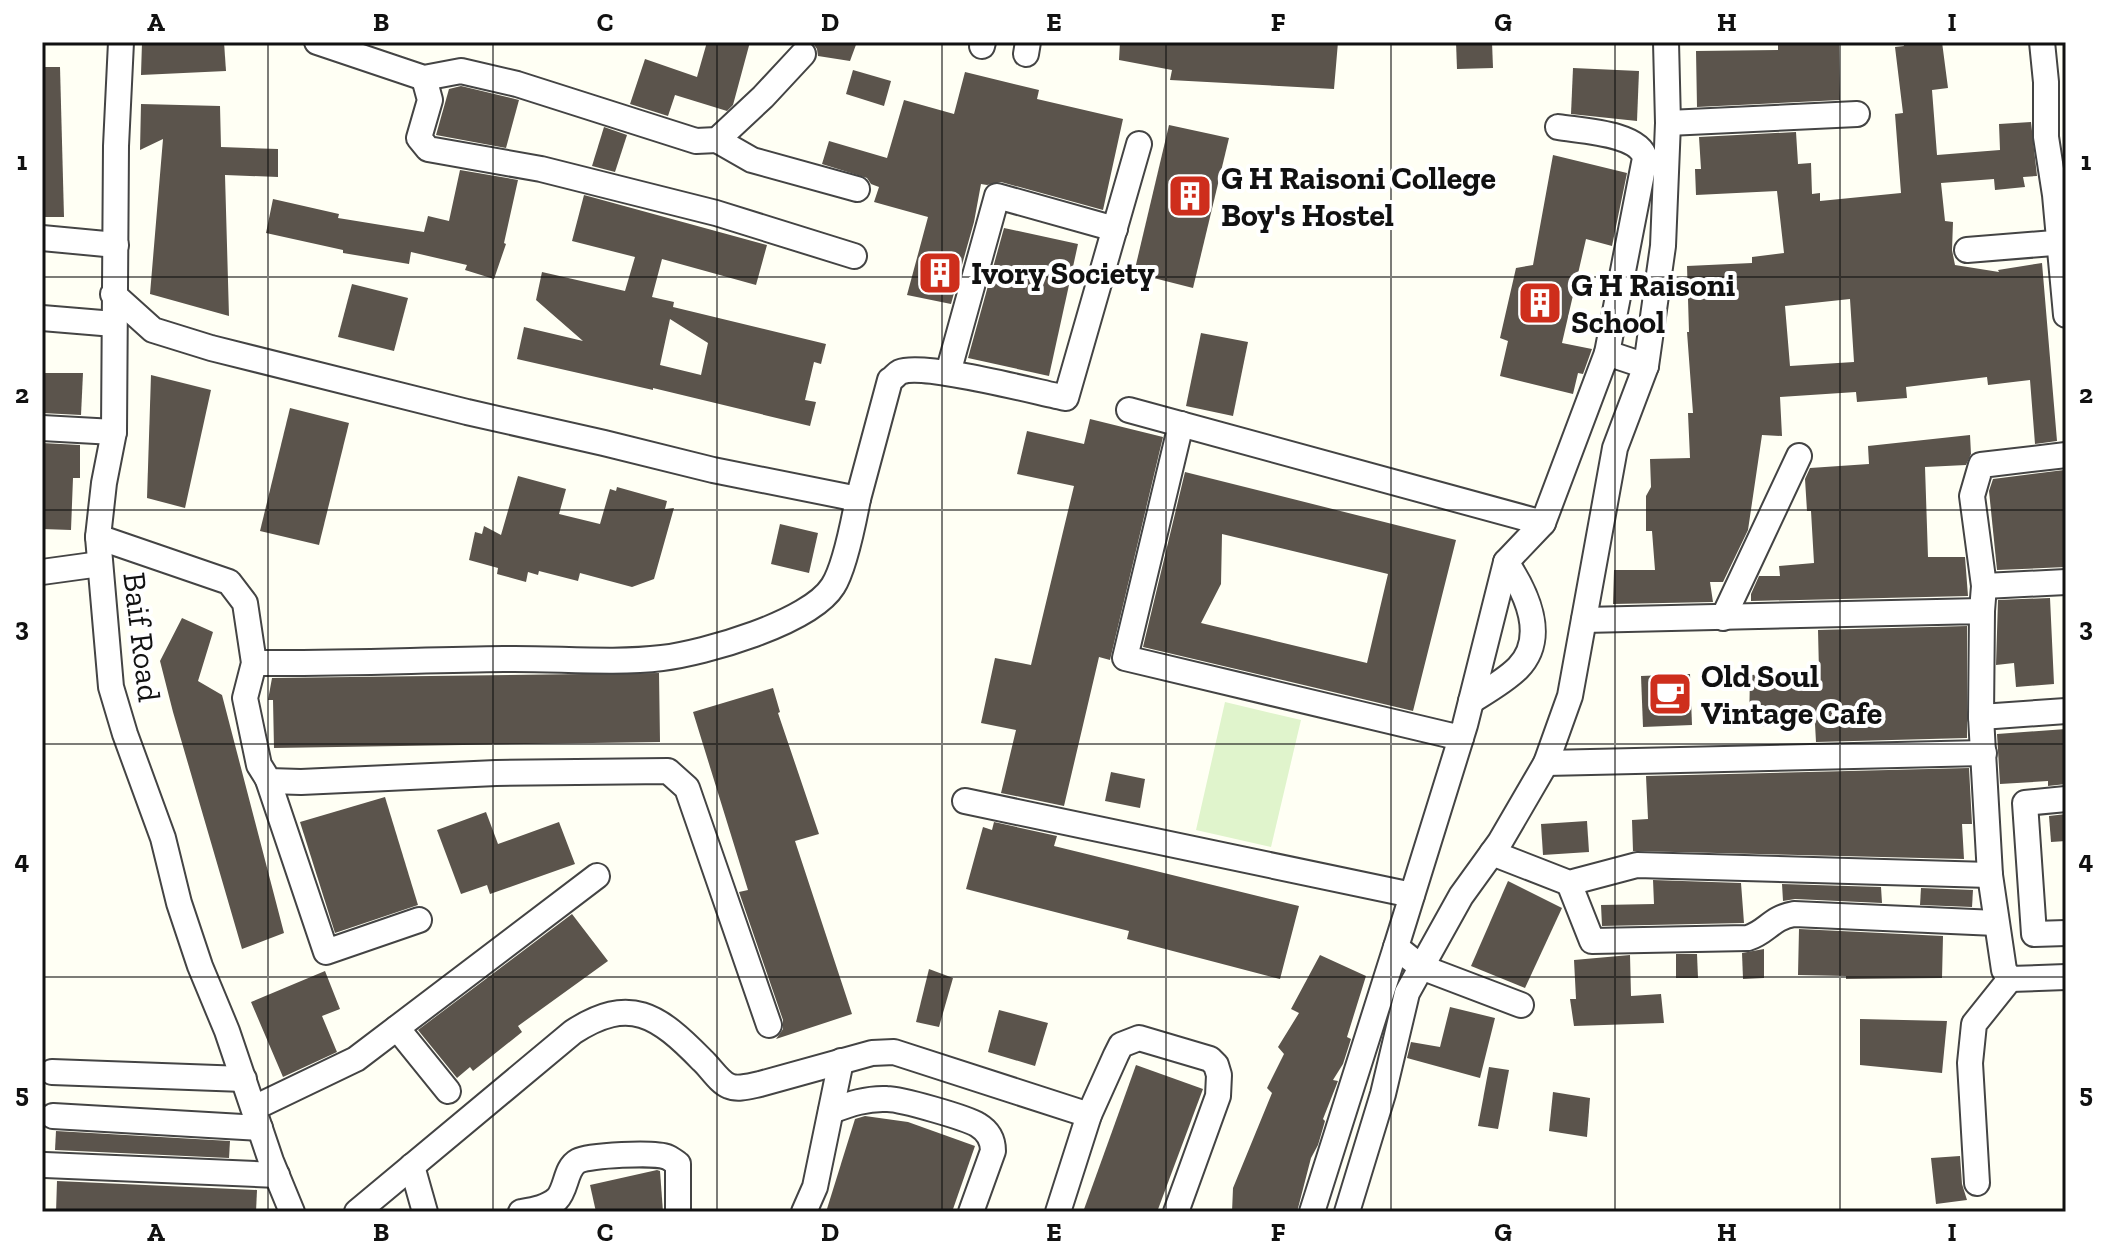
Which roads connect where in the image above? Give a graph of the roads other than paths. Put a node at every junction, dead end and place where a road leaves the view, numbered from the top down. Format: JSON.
{"nodes":[{"id":1,"x":121,"y":42,"type":"edge"},
{"id":2,"x":317,"y":42,"type":"edge"},
{"id":3,"x":1666,"y":42,"type":"edge"},
{"id":4,"x":2042,"y":42,"type":"edge"},
{"id":5,"x":803,"y":54,"type":"dead end"},
{"id":6,"x":424,"y":78,"type":"junction"},
{"id":7,"x":1857,"y":114,"type":"dead end"},
{"id":8,"x":1668,"y":123,"type":"junction"},
{"id":9,"x":1558,"y":127,"type":"dead end"},
{"id":10,"x":717,"y":140,"type":"junction"},
{"id":11,"x":1139,"y":144,"type":"dead end"},
{"id":12,"x":857,"y":189,"type":"dead end"},
{"id":13,"x":1115,"y":229,"type":"junction"},
{"id":14,"x":42,"y":238,"type":"edge"},
{"id":15,"x":2063,"y":243,"type":"edge"},
{"id":16,"x":116,"y":245,"type":"junction"},
{"id":17,"x":1967,"y":250,"type":"dead end"},
{"id":18,"x":854,"y":256,"type":"dead end"},
{"id":19,"x":113,"y":294,"type":"junction"},
{"id":20,"x":2066,"y":315,"type":"edge"},
{"id":21,"x":42,"y":318,"type":"edge"},
{"id":22,"x":114,"y":324,"type":"junction"},
{"id":23,"x":1607,"y":353,"type":"junction"},
{"id":24,"x":1646,"y":366,"type":"junction"},
{"id":25,"x":948,"y":373,"type":"junction"},
{"id":26,"x":1129,"y":410,"type":"dead end"},
{"id":27,"x":1181,"y":424,"type":"junction"},
{"id":28,"x":42,"y":428,"type":"edge"},
{"id":29,"x":114,"y":432,"type":"junction"},
{"id":30,"x":2066,"y":455,"type":"edge"},
{"id":31,"x":1799,"y":456,"type":"dead end"},
{"id":32,"x":858,"y":499,"type":"junction"},
{"id":33,"x":1543,"y":523,"type":"junction"},
{"id":34,"x":98,"y":537,"type":"junction"},
{"id":35,"x":1506,"y":562,"type":"junction"},
{"id":36,"x":100,"y":564,"type":"junction"},
{"id":37,"x":42,"y":572,"type":"edge"},
{"id":38,"x":2066,"y":582,"type":"edge"},
{"id":39,"x":1984,"y":586,"type":"junction"},
{"id":40,"x":1982,"y":611,"type":"junction"},
{"id":41,"x":1723,"y":618,"type":"junction"},
{"id":42,"x":1584,"y":620,"type":"junction"},
{"id":43,"x":254,"y":663,"type":"junction"},
{"id":44,"x":1471,"y":701,"type":"junction"},
{"id":45,"x":2066,"y":711,"type":"edge"},
{"id":46,"x":1981,"y":717,"type":"junction"},
{"id":47,"x":1461,"y":738,"type":"junction"},
{"id":48,"x":1984,"y":753,"type":"junction"},
{"id":49,"x":1546,"y":763,"type":"junction"},
{"id":50,"x":268,"y":780,"type":"junction"},
{"id":51,"x":2066,"y":799,"type":"edge"},
{"id":52,"x":965,"y":801,"type":"dead end"},
{"id":53,"x":1492,"y":853,"type":"junction"},
{"id":54,"x":1990,"y":875,"type":"junction"},
{"id":55,"x":597,"y":876,"type":"dead end"},
{"id":56,"x":1569,"y":883,"type":"junction"},
{"id":57,"x":1412,"y":895,"type":"junction"},
{"id":58,"x":419,"y":920,"type":"dead end"},
{"id":59,"x":1996,"y":923,"type":"junction"},
{"id":60,"x":2066,"y":933,"type":"edge"},
{"id":61,"x":1396,"y":947,"type":"junction"},
{"id":62,"x":1421,"y":967,"type":"junction"},
{"id":63,"x":2066,"y":977,"type":"edge"},
{"id":64,"x":2010,"y":979,"type":"junction"},
{"id":65,"x":1521,"y":1005,"type":"dead end"},
{"id":66,"x":769,"y":1025,"type":"dead end"},
{"id":67,"x":397,"y":1028,"type":"junction"},
{"id":68,"x":841,"y":1061,"type":"junction"},
{"id":69,"x":52,"y":1072,"type":"dead end"},
{"id":70,"x":244,"y":1079,"type":"junction"},
{"id":71,"x":448,"y":1091,"type":"dead end"},
{"id":72,"x":831,"y":1111,"type":"junction"},
{"id":73,"x":1089,"y":1115,"type":"junction"},
{"id":74,"x":53,"y":1116,"type":"dead end"},
{"id":75,"x":257,"y":1118,"type":"junction"},
{"id":76,"x":45,"y":1165,"type":"dead end"},
{"id":77,"x":412,"y":1166,"type":"junction"},
{"id":78,"x":277,"y":1175,"type":"junction"},
{"id":79,"x":1977,"y":1183,"type":"dead end"},
{"id":80,"x":292,"y":1212,"type":"edge"},
{"id":81,"x":357,"y":1212,"type":"edge"},
{"id":82,"x":425,"y":1212,"type":"edge"},
{"id":83,"x":521,"y":1212,"type":"edge"},
{"id":84,"x":678,"y":1212,"type":"edge"},
{"id":85,"x":804,"y":1212,"type":"edge"},
{"id":86,"x":971,"y":1212,"type":"edge"},
{"id":87,"x":1058,"y":1212,"type":"edge"},
{"id":88,"x":1176,"y":1212,"type":"edge"},
{"id":89,"x":1312,"y":1212,"type":"edge"},
{"id":90,"x":1347,"y":1212,"type":"edge"}],
"edges":[{"from":1,"to":16,"type":"street","name":"Baif Road"},
{"from":2,"to":6,"type":"street"},
{"from":3,"to":8,"type":"street"},
{"from":4,"to":15,"type":"street"},
{"from":5,"to":10,"type":"street"},
{"from":6,"to":10,"type":"street"},
{"from":6,"to":18,"type":"street"},
{"from":7,"to":8,"type":"street"},
{"from":8,"to":24,"type":"street"},
{"from":9,"to":23,"type":"street"},
{"from":10,"to":12,"type":"street"},
{"from":11,"to":13,"type":"street"},
{"from":13,"to":25,"type":"street"},
{"from":13,"to":25,"type":"street"},
{"from":14,"to":16,"type":"street"},
{"from":15,"to":17,"type":"street"},
{"from":15,"to":20,"type":"street"},
{"from":16,"to":19,"type":"street","name":"Baif Road"},
{"from":19,"to":22,"type":"street","name":"Baif Road"},
{"from":19,"to":32,"type":"street"},
{"from":21,"to":22,"type":"street"},
{"from":22,"to":29,"type":"street","name":"Baif Road"},
{"from":23,"to":24,"type":"street"},
{"from":23,"to":33,"type":"street"},
{"from":24,"to":42,"type":"street"},
{"from":25,"to":32,"type":"street"},
{"from":26,"to":27,"type":"street"},
{"from":27,"to":33,"type":"street"},
{"from":27,"to":47,"type":"street"},
{"from":28,"to":29,"type":"street"},
{"from":29,"to":34,"type":"street","name":"Baif Road"},
{"from":30,"to":39,"type":"street"},
{"from":31,"to":41,"type":"street"},
{"from":32,"to":43,"type":"street"},
{"from":33,"to":35,"type":"street"},
{"from":34,"to":36,"type":"street","name":"Baif Road"},
{"from":34,"to":43,"type":"street"},
{"from":35,"to":44,"type":"street"},
{"from":35,"to":44,"type":"street"},
{"from":36,"to":37,"type":"street"},
{"from":36,"to":70,"type":"street","name":"Baif Road"},
{"from":38,"to":39,"type":"street"},
{"from":39,"to":40,"type":"street"},
{"from":40,"to":41,"type":"street"},
{"from":40,"to":46,"type":"street"},
{"from":41,"to":42,"type":"street"},
{"from":42,"to":49,"type":"street"},
{"from":43,"to":50,"type":"street"},
{"from":44,"to":47,"type":"street"},
{"from":45,"to":46,"type":"street"},
{"from":46,"to":48,"type":"street"},
{"from":47,"to":57,"type":"street"},
{"from":48,"to":49,"type":"street"},
{"from":48,"to":54,"type":"street"},
{"from":49,"to":53,"type":"street"},
{"from":50,"to":58,"type":"street"},
{"from":50,"to":66,"type":"street"},
{"from":51,"to":60,"type":"street"},
{"from":52,"to":57,"type":"street"},
{"from":53,"to":56,"type":"street"},
{"from":53,"to":62,"type":"street"},
{"from":54,"to":56,"type":"street"},
{"from":54,"to":59,"type":"street"},
{"from":55,"to":67,"type":"street"},
{"from":56,"to":59,"type":"street"},
{"from":57,"to":61,"type":"street"},
{"from":59,"to":64,"type":"street"},
{"from":61,"to":62,"type":"street"},
{"from":61,"to":89,"type":"street"},
{"from":62,"to":65,"type":"street"},
{"from":62,"to":90,"type":"street"},
{"from":63,"to":64,"type":"street"},
{"from":64,"to":79,"type":"street"},
{"from":67,"to":71,"type":"street"},
{"from":67,"to":75,"type":"street"},
{"from":68,"to":72,"type":"street"},
{"from":68,"to":73,"type":"street"},
{"from":68,"to":77,"type":"street"},
{"from":69,"to":70,"type":"street"},
{"from":70,"to":75,"type":"street","name":"Baif Road"},
{"from":72,"to":85,"type":"street"},
{"from":72,"to":86,"type":"street"},
{"from":73,"to":87,"type":"street"},
{"from":73,"to":88,"type":"street"},
{"from":74,"to":75,"type":"street"},
{"from":75,"to":78,"type":"street","name":"Baif Road"},
{"from":76,"to":78,"type":"street"},
{"from":77,"to":81,"type":"street"},
{"from":77,"to":82,"type":"street"},
{"from":78,"to":80,"type":"street","name":"Baif Road"},
{"from":83,"to":84,"type":"street"}]}
